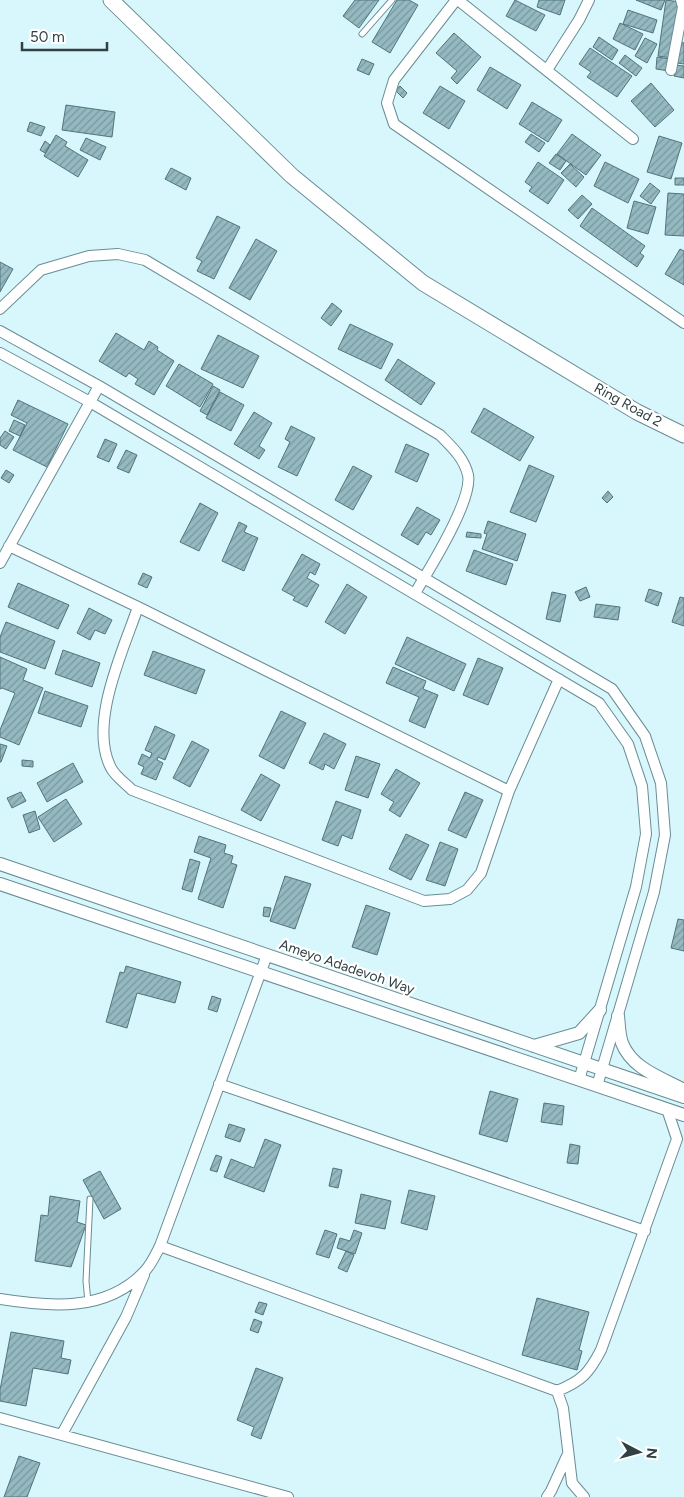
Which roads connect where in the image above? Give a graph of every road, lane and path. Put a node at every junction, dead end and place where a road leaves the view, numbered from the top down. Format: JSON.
{"nodes":[{"id":1,"x":110,"y":0,"type":"edge"},
{"id":2,"x":392,"y":0,"type":"edge"},
{"id":3,"x":457,"y":0,"type":"edge"},
{"id":4,"x":589,"y":0,"type":"edge"},
{"id":5,"x":681,"y":0,"type":"edge"},
{"id":6,"x":362,"y":34,"type":"dead end"},
{"id":7,"x":547,"y":70,"type":"junction"},
{"id":8,"x":671,"y":70,"type":"dead end"},
{"id":9,"x":634,"y":139,"type":"dead end"},
{"id":10,"x":0,"y":309,"type":"edge"},
{"id":11,"x":684,"y":323,"type":"edge"},
{"id":12,"x":0,"y":331,"type":"edge"},
{"id":13,"x":0,"y":352,"type":"edge"},
{"id":14,"x":99,"y":386,"type":"junction"},
{"id":15,"x":90,"y":402,"type":"junction"},
{"id":16,"x":684,"y":435,"type":"edge"},
{"id":17,"x":9,"y":546,"type":"junction"},
{"id":18,"x":0,"y":563,"type":"edge"},
{"id":19,"x":425,"y":577,"type":"junction"},
{"id":20,"x":415,"y":593,"type":"junction"},
{"id":21,"x":138,"y":607,"type":"junction"},
{"id":22,"x":558,"y":678,"type":"junction"},
{"id":23,"x":509,"y":791,"type":"junction"},
{"id":24,"x":0,"y":864,"type":"edge"},
{"id":25,"x":0,"y":884,"type":"edge"},
{"id":26,"x":267,"y":955,"type":"junction"},
{"id":27,"x":260,"y":972,"type":"junction"},
{"id":28,"x":600,"y":1010,"type":"junction"},
{"id":29,"x":618,"y":1016,"type":"junction"},
{"id":30,"x":533,"y":1046,"type":"junction"},
{"id":31,"x":584,"y":1063,"type":"junction"},
{"id":32,"x":602,"y":1070,"type":"junction"},
{"id":33,"x":579,"y":1080,"type":"junction"},
{"id":34,"x":219,"y":1084,"type":"junction"},
{"id":35,"x":597,"y":1086,"type":"junction"},
{"id":36,"x":684,"y":1090,"type":"edge"},
{"id":37,"x":684,"y":1098,"type":"edge"},
{"id":38,"x":666,"y":1109,"type":"junction"},
{"id":39,"x":684,"y":1115,"type":"edge"},
{"id":40,"x":680,"y":1137,"type":"edge"},
{"id":41,"x":90,"y":1199,"type":"dead end"},
{"id":42,"x":645,"y":1231,"type":"junction"},
{"id":43,"x":160,"y":1246,"type":"junction"},
{"id":44,"x":146,"y":1271,"type":"junction"},
{"id":45,"x":0,"y":1299,"type":"edge"},
{"id":46,"x":88,"y":1302,"type":"junction"},
{"id":47,"x":557,"y":1391,"type":"junction"},
{"id":48,"x":0,"y":1418,"type":"edge"},
{"id":49,"x":62,"y":1434,"type":"junction"},
{"id":50,"x":567,"y":1456,"type":"junction"},
{"id":51,"x":288,"y":1497,"type":"edge"},
{"id":52,"x":546,"y":1497,"type":"edge"},
{"id":53,"x":584,"y":1497,"type":"edge"}],
"edges":[{"from":1,"to":16,"type":"main road","name":"Ring Road 2"},
{"from":2,"to":6,"type":"lane"},
{"from":3,"to":7,"type":"street"},
{"from":3,"to":11,"type":"street"},
{"from":4,"to":7,"type":"street"},
{"from":5,"to":8,"type":"street"},
{"from":7,"to":9,"type":"street"},
{"from":10,"to":19,"type":"street"},
{"from":12,"to":14,"type":"street"},
{"from":13,"to":15,"type":"street"},
{"from":14,"to":15,"type":"street"},
{"from":14,"to":19,"type":"street"},
{"from":15,"to":17,"type":"street"},
{"from":15,"to":20,"type":"street"},
{"from":17,"to":18,"type":"street"},
{"from":17,"to":21,"type":"street"},
{"from":19,"to":20,"type":"street"},
{"from":19,"to":29,"type":"street"},
{"from":20,"to":22,"type":"street"},
{"from":21,"to":23,"type":"street"},
{"from":21,"to":23,"type":"street"},
{"from":22,"to":23,"type":"street"},
{"from":22,"to":28,"type":"street"},
{"from":24,"to":26,"type":"street","name":"Ameyo Adadevoh Way"},
{"from":25,"to":27,"type":"street"},
{"from":26,"to":27,"type":"street"},
{"from":26,"to":30,"type":"street","name":"Ameyo Adadevoh Way"},
{"from":27,"to":33,"type":"street"},
{"from":27,"to":34,"type":"street"},
{"from":28,"to":30,"type":"street"},
{"from":28,"to":31,"type":"street"},
{"from":29,"to":32,"type":"street"},
{"from":29,"to":36,"type":"street"},
{"from":30,"to":31,"type":"street","name":"Ameyo Adadevoh Way"},
{"from":31,"to":32,"type":"street","name":"Ameyo Adadevoh Way"},
{"from":31,"to":33,"type":"street"},
{"from":32,"to":35,"type":"street"},
{"from":32,"to":37,"type":"street","name":"Ameyo Adadevoh Way"},
{"from":33,"to":35,"type":"street"},
{"from":34,"to":42,"type":"street"},
{"from":34,"to":43,"type":"street"},
{"from":35,"to":38,"type":"street"},
{"from":38,"to":39,"type":"street"},
{"from":38,"to":40,"type":"street"},
{"from":40,"to":42,"type":"street"},
{"from":41,"to":46,"type":"lane"},
{"from":42,"to":47,"type":"street"},
{"from":43,"to":44,"type":"street"},
{"from":43,"to":47,"type":"street"},
{"from":44,"to":46,"type":"street"},
{"from":44,"to":49,"type":"street"},
{"from":45,"to":46,"type":"street"},
{"from":47,"to":50,"type":"street"},
{"from":48,"to":49,"type":"street"},
{"from":49,"to":51,"type":"street"},
{"from":50,"to":52,"type":"street"},
{"from":50,"to":53,"type":"street"}]}
